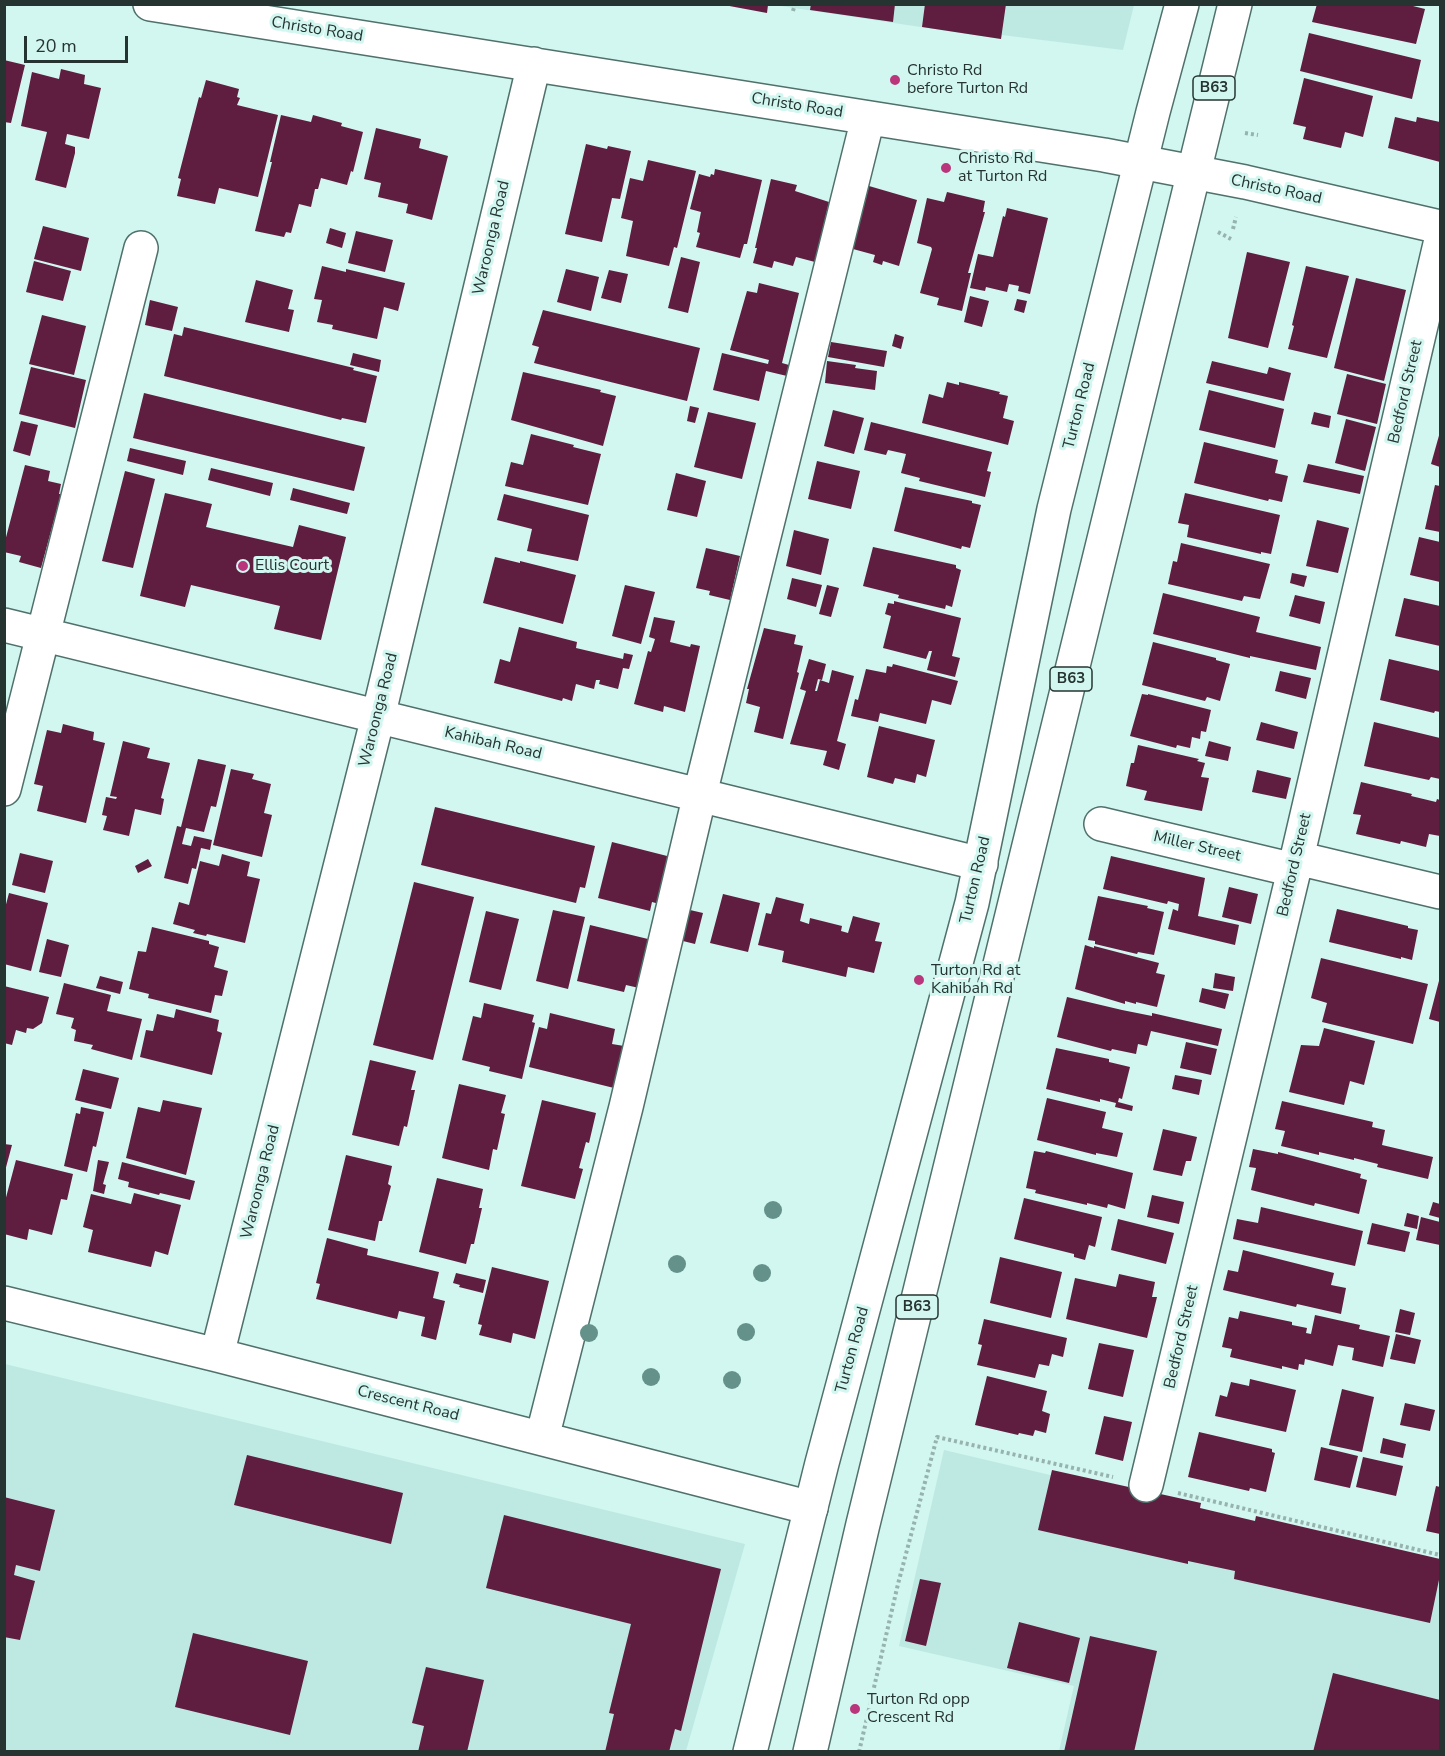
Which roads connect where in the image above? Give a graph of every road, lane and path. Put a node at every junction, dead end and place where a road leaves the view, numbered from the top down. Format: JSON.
{"nodes":[{"id":1,"x":150,"y":4,"type":"edge"},
{"id":2,"x":795,"y":4,"type":"edge"},
{"id":3,"x":1182,"y":4,"type":"edge"},
{"id":4,"x":1235,"y":4,"type":"edge"},
{"id":5,"x":794,"y":11,"type":"dead end"},
{"id":6,"x":534,"y":64,"type":"junction"},
{"id":7,"x":868,"y":117,"type":"junction"},
{"id":8,"x":1245,"y":133,"type":"dead end"},
{"id":9,"x":1258,"y":135,"type":"dead end"},
{"id":10,"x":1141,"y":162,"type":"junction"},
{"id":11,"x":1195,"y":172,"type":"junction"},
{"id":12,"x":1236,"y":217,"type":"dead end"},
{"id":13,"x":1440,"y":227,"type":"edge"},
{"id":14,"x":1233,"y":229,"type":"dead end"},
{"id":15,"x":1218,"y":232,"type":"dead end"},
{"id":16,"x":1231,"y":239,"type":"dead end"},
{"id":17,"x":1440,"y":244,"type":"edge"},
{"id":18,"x":141,"y":248,"type":"dead end"},
{"id":19,"x":4,"y":625,"type":"edge"},
{"id":20,"x":44,"y":635,"type":"junction"},
{"id":21,"x":378,"y":717,"type":"junction"},
{"id":22,"x":4,"y":789,"type":"edge"},
{"id":23,"x":700,"y":794,"type":"junction"},
{"id":24,"x":1101,"y":824,"type":"dead end"},
{"id":25,"x":981,"y":864,"type":"junction"},
{"id":26,"x":1296,"y":864,"type":"junction"},
{"id":27,"x":1440,"y":892,"type":"edge"},
{"id":28,"x":4,"y":1303,"type":"edge"},
{"id":29,"x":217,"y":1355,"type":"junction"},
{"id":30,"x":542,"y":1438,"type":"junction"},
{"id":31,"x":1146,"y":1485,"type":"junction"},
{"id":32,"x":811,"y":1508,"type":"junction"},
{"id":33,"x":1440,"y":1555,"type":"edge"},
{"id":34,"x":750,"y":1752,"type":"edge"},
{"id":35,"x":810,"y":1752,"type":"edge"},
{"id":36,"x":859,"y":1752,"type":"edge"}],
"edges":[{"from":1,"to":6,"type":"street","name":"Christo Road"},
{"from":2,"to":5,"type":"path"},
{"from":3,"to":10,"type":"street","name":"Turton Road"},
{"from":4,"to":11,"type":"street","number":"B63"},
{"from":6,"to":7,"type":"street","name":"Christo Road"},
{"from":6,"to":21,"type":"street","name":"Waroonga Road"},
{"from":7,"to":10,"type":"street","name":"Christo Road"},
{"from":7,"to":23,"type":"street"},
{"from":8,"to":9,"type":"path"},
{"from":10,"to":11,"type":"street","name":"Christo Road"},
{"from":10,"to":25,"type":"street","name":"Turton Road"},
{"from":11,"to":13,"type":"street","name":"Christo Road"},
{"from":11,"to":35,"type":"street","number":"B63"},
{"from":12,"to":14,"type":"path"},
{"from":15,"to":16,"type":"path"},
{"from":17,"to":26,"type":"street","name":"Bedford Street"},
{"from":18,"to":20,"type":"street"},
{"from":19,"to":20,"type":"street","name":"Kahibah Road"},
{"from":20,"to":21,"type":"street","name":"Kahibah Road"},
{"from":20,"to":22,"type":"street"},
{"from":21,"to":23,"type":"street","name":"Kahibah Road"},
{"from":21,"to":29,"type":"street","name":"Waroonga Road"},
{"from":23,"to":25,"type":"street","name":"Kahibah Road"},
{"from":23,"to":30,"type":"street"},
{"from":24,"to":26,"type":"street","name":"Miller Street"},
{"from":25,"to":32,"type":"street","name":"Turton Road"},
{"from":26,"to":27,"type":"street","name":"Miller Street"},
{"from":26,"to":31,"type":"street","name":"Bedford Street"},
{"from":28,"to":29,"type":"street","name":"Crescent Road"},
{"from":29,"to":30,"type":"street","name":"Crescent Road"},
{"from":30,"to":32,"type":"street","name":"Crescent Road"},
{"from":31,"to":33,"type":"path"},
{"from":31,"to":36,"type":"path"},
{"from":32,"to":34,"type":"street","name":"Turton Road"}]}
